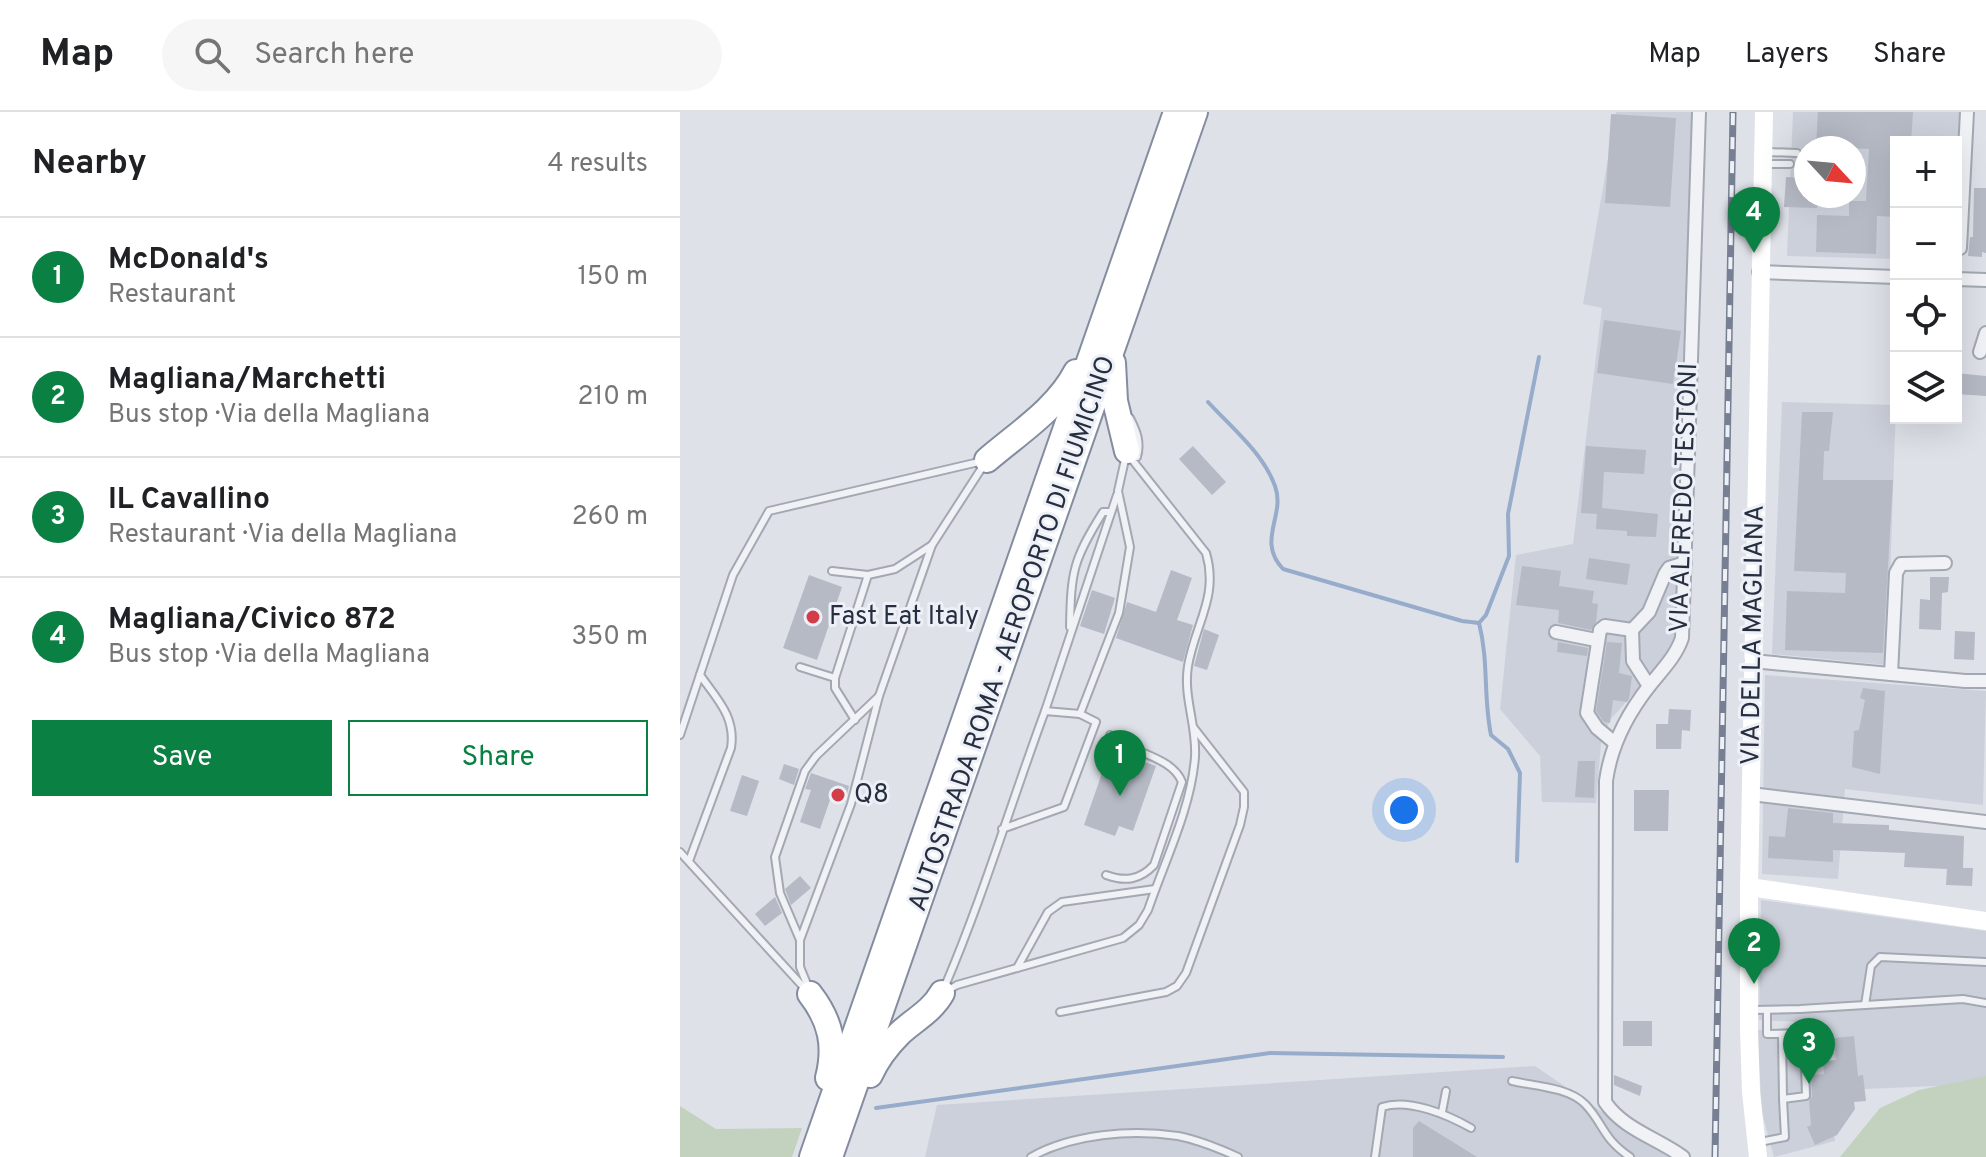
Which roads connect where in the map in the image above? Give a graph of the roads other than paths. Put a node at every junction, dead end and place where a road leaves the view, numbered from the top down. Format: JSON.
{"nodes":[{"id":1,"x":1176,"y":112,"type":"edge"},
{"id":2,"x":1195,"y":112,"type":"edge"},
{"id":3,"x":1699,"y":112,"type":"edge"},
{"id":4,"x":1764,"y":112,"type":"edge"},
{"id":5,"x":1967,"y":112,"type":"edge"},
{"id":6,"x":1794,"y":153,"type":"edge"},
{"id":7,"x":1962,"y":157,"type":"edge"},
{"id":8,"x":1763,"y":158,"type":"junction"},
{"id":9,"x":1790,"y":164,"type":"dead end"},
{"id":10,"x":1759,"y":272,"type":"junction"},
{"id":11,"x":1890,"y":277,"type":"edge"},
{"id":12,"x":1962,"y":279,"type":"edge"},
{"id":13,"x":1986,"y":280,"type":"edge"},
{"id":14,"x":1986,"y":333,"type":"edge"},
{"id":15,"x":1106,"y":337,"type":"junction"},
{"id":16,"x":1980,"y":352,"type":"dead end"},
{"id":17,"x":1131,"y":458,"type":"junction"},
{"id":18,"x":987,"y":460,"type":"junction"},
{"id":19,"x":1118,"y":491,"type":"junction"},
{"id":20,"x":1111,"y":512,"type":"junction"},
{"id":21,"x":932,"y":545,"type":"junction"},
{"id":22,"x":1685,"y":563,"type":"junction"},
{"id":23,"x":1945,"y":563,"type":"dead end"},
{"id":24,"x":832,"y":571,"type":"dead end"},
{"id":25,"x":868,"y":575,"type":"junction"},
{"id":26,"x":1632,"y":630,"type":"junction"},
{"id":27,"x":1556,"y":632,"type":"dead end"},
{"id":28,"x":1070,"y":635,"type":"junction"},
{"id":29,"x":1596,"y":640,"type":"junction"},
{"id":30,"x":1752,"y":661,"type":"junction"},
{"id":31,"x":800,"y":667,"type":"dead end"},
{"id":32,"x":1891,"y":674,"type":"junction"},
{"id":33,"x":700,"y":675,"type":"junction"},
{"id":34,"x":835,"y":678,"type":"junction"},
{"id":35,"x":1986,"y":681,"type":"edge"},
{"id":36,"x":1649,"y":686,"type":"junction"},
{"id":37,"x":879,"y":696,"type":"junction"},
{"id":38,"x":1045,"y":711,"type":"junction"},
{"id":39,"x":1080,"y":714,"type":"junction"},
{"id":40,"x":855,"y":720,"type":"junction"},
{"id":41,"x":1194,"y":728,"type":"junction"},
{"id":42,"x":680,"y":735,"type":"edge"},
{"id":43,"x":1110,"y":735,"type":"dead end"},
{"id":44,"x":1615,"y":743,"type":"junction"},
{"id":45,"x":1751,"y":794,"type":"junction"},
{"id":46,"x":1986,"y":822,"type":"edge"},
{"id":47,"x":1002,"y":829,"type":"junction"},
{"id":48,"x":680,"y":852,"type":"edge"},
{"id":49,"x":689,"y":861,"type":"junction"},
{"id":50,"x":1106,"y":875,"type":"dead end"},
{"id":51,"x":1749,"y":887,"type":"junction"},
{"id":52,"x":1155,"y":889,"type":"junction"},
{"id":53,"x":1986,"y":921,"type":"edge"},
{"id":54,"x":800,"y":940,"type":"junction"},
{"id":55,"x":1986,"y":962,"type":"edge"},
{"id":56,"x":1017,"y":968,"type":"junction"},
{"id":57,"x":942,"y":993,"type":"junction"},
{"id":58,"x":810,"y":994,"type":"junction"},
{"id":59,"x":1986,"y":1003,"type":"edge"},
{"id":60,"x":1865,"y":1005,"type":"junction"},
{"id":61,"x":1758,"y":1010,"type":"junction"},
{"id":62,"x":1060,"y":1012,"type":"dead end"},
{"id":63,"x":1782,"y":1034,"type":"junction"},
{"id":64,"x":1512,"y":1081,"type":"dead end"},
{"id":65,"x":1446,"y":1091,"type":"dead end"},
{"id":66,"x":1783,"y":1099,"type":"junction"},
{"id":67,"x":1442,"y":1112,"type":"junction"},
{"id":68,"x":1471,"y":1128,"type":"dead end"},
{"id":69,"x":1215,"y":1146,"type":"junction"},
{"id":70,"x":1758,"y":1150,"type":"edge"},
{"id":71,"x":823,"y":1151,"type":"edge"},
{"id":72,"x":1031,"y":1157,"type":"edge"},
{"id":73,"x":1210,"y":1157,"type":"edge"},
{"id":74,"x":1238,"y":1157,"type":"edge"},
{"id":75,"x":1375,"y":1157,"type":"edge"},
{"id":76,"x":1630,"y":1157,"type":"edge"},
{"id":77,"x":1683,"y":1157,"type":"edge"}],
"edges":[{"from":1,"to":15,"type":"highway","name":"AUTOSTRADA ROMA - AEROPORTO DI FIUMICINO"},
{"from":2,"to":15,"type":"highway","name":"AUTOSTRADA ROMA - AEROPORTO DI FIUMICINO"},
{"from":3,"to":22,"type":"street","name":"VIA ALFREDO TESTONI"},
{"from":4,"to":8,"type":"main road","name":"VIA DELLA MAGLIANA"},
{"from":5,"to":7,"type":"street"},
{"from":6,"to":8,"type":"lane"},
{"from":8,"to":9,"type":"lane"},
{"from":8,"to":10,"type":"main road","name":"VIA DELLA MAGLIANA"},
{"from":10,"to":11,"type":"street"},
{"from":10,"to":30,"type":"main road","name":"VIA DELLA MAGLIANA"},
{"from":12,"to":13,"type":"street"},
{"from":14,"to":16,"type":"street"},
{"from":15,"to":17,"type":"highway"},
{"from":15,"to":18,"type":"highway"},
{"from":15,"to":71,"type":"highway","name":"AUTOSTRADA ROMA - AEROPORTO DI FIUMICINO"},
{"from":17,"to":19,"type":"lane"},
{"from":17,"to":41,"type":"lane"},
{"from":18,"to":21,"type":"lane"},
{"from":18,"to":33,"type":"lane"},
{"from":19,"to":20,"type":"lane"},
{"from":19,"to":39,"type":"lane"},
{"from":20,"to":28,"type":"lane"},
{"from":20,"to":28,"type":"lane"},
{"from":21,"to":25,"type":"lane"},
{"from":21,"to":37,"type":"lane"},
{"from":22,"to":26,"type":"street"},
{"from":22,"to":36,"type":"street","name":"VIA ALFREDO TESTONI"},
{"from":23,"to":32,"type":"street"},
{"from":24,"to":25,"type":"lane"},
{"from":25,"to":34,"type":"lane"},
{"from":26,"to":29,"type":"street"},
{"from":26,"to":36,"type":"street"},
{"from":27,"to":29,"type":"street"},
{"from":28,"to":38,"type":"lane"},
{"from":29,"to":44,"type":"street"},
{"from":30,"to":32,"type":"street"},
{"from":30,"to":45,"type":"main road","name":"VIA DELLA MAGLIANA"},
{"from":31,"to":34,"type":"lane"},
{"from":32,"to":35,"type":"street"},
{"from":33,"to":42,"type":"lane"},
{"from":33,"to":49,"type":"lane"},
{"from":34,"to":40,"type":"lane"},
{"from":36,"to":44,"type":"street","name":"VIA ALFREDO TESTONI"},
{"from":37,"to":40,"type":"lane"},
{"from":37,"to":54,"type":"lane"},
{"from":38,"to":39,"type":"lane"},
{"from":38,"to":47,"type":"lane"},
{"from":39,"to":47,"type":"lane"},
{"from":40,"to":54,"type":"lane"},
{"from":41,"to":52,"type":"lane"},
{"from":41,"to":62,"type":"lane"},
{"from":43,"to":50,"type":"lane"},
{"from":44,"to":77,"type":"street","name":"VIA ALFREDO TESTONI"},
{"from":45,"to":46,"type":"street"},
{"from":45,"to":51,"type":"main road","name":"VIA DELLA MAGLIANA"},
{"from":47,"to":57,"type":"lane"},
{"from":48,"to":49,"type":"lane"},
{"from":49,"to":58,"type":"lane"},
{"from":51,"to":53,"type":"main road"},
{"from":51,"to":61,"type":"main road","name":"VIA DELLA MAGLIANA"},
{"from":52,"to":56,"type":"lane"},
{"from":52,"to":56,"type":"lane"},
{"from":54,"to":58,"type":"lane"},
{"from":55,"to":60,"type":"lane"},
{"from":56,"to":57,"type":"lane"},
{"from":57,"to":71,"type":"highway"},
{"from":58,"to":71,"type":"highway"},
{"from":59,"to":60,"type":"lane"},
{"from":60,"to":61,"type":"lane"},
{"from":61,"to":63,"type":"lane"},
{"from":61,"to":70,"type":"main road","name":"VIA DELLA MAGLIANA"},
{"from":63,"to":66,"type":"lane"},
{"from":63,"to":66,"type":"lane"},
{"from":64,"to":76,"type":"lane"},
{"from":65,"to":67,"type":"lane"},
{"from":66,"to":70,"type":"lane"},
{"from":67,"to":68,"type":"lane"},
{"from":67,"to":75,"type":"lane"},
{"from":69,"to":72,"type":"lane"},
{"from":69,"to":73,"type":"lane"},
{"from":69,"to":74,"type":"lane"}]}
